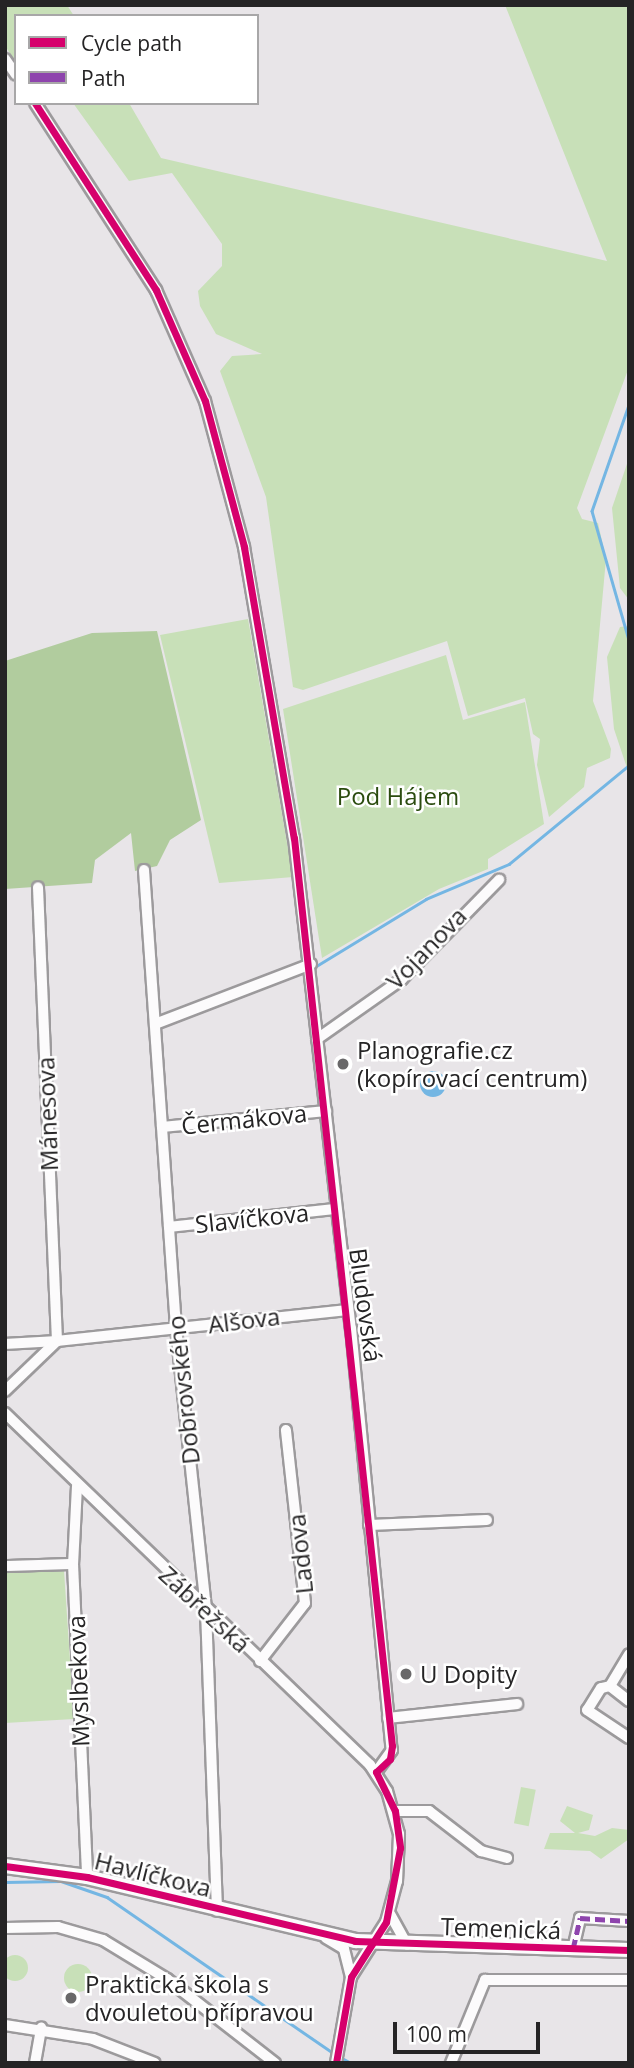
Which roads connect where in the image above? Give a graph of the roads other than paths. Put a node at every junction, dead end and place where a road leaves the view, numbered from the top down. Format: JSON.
{"nodes":[{"id":1,"x":36,"y":105,"type":"edge"},
{"id":2,"x":144,"y":870,"type":"dead end"},
{"id":3,"x":499,"y":880,"type":"dead end"},
{"id":4,"x":38,"y":887,"type":"dead end"},
{"id":5,"x":311,"y":964,"type":"junction"},
{"id":6,"x":155,"y":1024,"type":"junction"},
{"id":7,"x":317,"y":1039,"type":"junction"},
{"id":8,"x":326,"y":1111,"type":"junction"},
{"id":9,"x":162,"y":1127,"type":"junction"},
{"id":10,"x":334,"y":1209,"type":"junction"},
{"id":11,"x":169,"y":1227,"type":"junction"},
{"id":12,"x":348,"y":1310,"type":"junction"},
{"id":13,"x":176,"y":1328,"type":"junction"},
{"id":14,"x":57,"y":1340,"type":"junction"},
{"id":15,"x":5,"y":1344,"type":"edge"},
{"id":16,"x":5,"y":1391,"type":"edge"},
{"id":17,"x":5,"y":1413,"type":"edge"},
{"id":18,"x":286,"y":1430,"type":"dead end"},
{"id":19,"x":77,"y":1486,"type":"junction"},
{"id":20,"x":487,"y":1520,"type":"dead end"},
{"id":21,"x":369,"y":1525,"type":"junction"},
{"id":22,"x":73,"y":1564,"type":"junction"},
{"id":23,"x":5,"y":1566,"type":"edge"},
{"id":24,"x":206,"y":1610,"type":"junction"},
{"id":25,"x":629,"y":1654,"type":"edge"},
{"id":26,"x":260,"y":1661,"type":"junction"},
{"id":27,"x":610,"y":1686,"type":"junction"},
{"id":28,"x":629,"y":1701,"type":"edge"},
{"id":29,"x":517,"y":1704,"type":"dead end"},
{"id":30,"x":388,"y":1718,"type":"junction"},
{"id":31,"x":629,"y":1738,"type":"edge"},
{"id":32,"x":376,"y":1772,"type":"junction"},
{"id":33,"x":395,"y":1811,"type":"junction"},
{"id":34,"x":507,"y":1858,"type":"dead end"},
{"id":35,"x":5,"y":1866,"type":"edge"},
{"id":36,"x":87,"y":1877,"type":"junction"},
{"id":37,"x":217,"y":1911,"type":"junction"},
{"id":38,"x":389,"y":1912,"type":"junction"},
{"id":39,"x":629,"y":1921,"type":"edge"},
{"id":40,"x":5,"y":1928,"type":"edge"},
{"id":41,"x":321,"y":1935,"type":"junction"},
{"id":42,"x":373,"y":1943,"type":"junction"},
{"id":43,"x":407,"y":1945,"type":"junction"},
{"id":44,"x":573,"y":1949,"type":"junction"},
{"id":45,"x":629,"y":1950,"type":"edge"},
{"id":46,"x":351,"y":1978,"type":"junction"},
{"id":47,"x":629,"y":1980,"type":"edge"},
{"id":48,"x":5,"y":2025,"type":"edge"},
{"id":49,"x":41,"y":2028,"type":"junction"},
{"id":50,"x":336,"y":2057,"type":"edge"},
{"id":51,"x":35,"y":2063,"type":"edge"},
{"id":52,"x":155,"y":2063,"type":"edge"},
{"id":53,"x":275,"y":2063,"type":"edge"},
{"id":54,"x":451,"y":2063,"type":"edge"}],
"edges":[{"from":1,"to":5,"type":"street","name":"Bludovská"},
{"from":2,"to":6,"type":"street","name":"Dobrovského"},
{"from":3,"to":7,"type":"street","name":"Vojanova"},
{"from":4,"to":14,"type":"street","name":"Mánesova"},
{"from":5,"to":6,"type":"street"},
{"from":5,"to":7,"type":"street","name":"Bludovská"},
{"from":6,"to":9,"type":"street","name":"Dobrovského"},
{"from":7,"to":8,"type":"street","name":"Bludovská"},
{"from":8,"to":9,"type":"street","name":"Čermákova"},
{"from":8,"to":10,"type":"street","name":"Bludovská"},
{"from":9,"to":11,"type":"street","name":"Dobrovského"},
{"from":10,"to":11,"type":"street","name":"Slavíčkova"},
{"from":10,"to":12,"type":"street","name":"Bludovská"},
{"from":11,"to":13,"type":"street","name":"Dobrovského"},
{"from":12,"to":13,"type":"street","name":"Alšova"},
{"from":12,"to":21,"type":"street","name":"Bludovská"},
{"from":13,"to":14,"type":"street","name":"Alšova"},
{"from":13,"to":24,"type":"street","name":"Dobrovského"},
{"from":14,"to":15,"type":"street","name":"Alšova"},
{"from":14,"to":16,"type":"street"},
{"from":17,"to":19,"type":"street","name":"Zábřežská"},
{"from":18,"to":26,"type":"street","name":"Ladova"},
{"from":19,"to":22,"type":"street","name":"Myslbekova"},
{"from":19,"to":24,"type":"street","name":"Zábřežská"},
{"from":20,"to":21,"type":"street"},
{"from":21,"to":30,"type":"street","name":"Bludovská"},
{"from":22,"to":23,"type":"street"},
{"from":22,"to":36,"type":"street","name":"Myslbekova"},
{"from":24,"to":26,"type":"street","name":"Zábřežská"},
{"from":24,"to":37,"type":"street","name":"Dobrovského"},
{"from":25,"to":27,"type":"street"},
{"from":26,"to":32,"type":"street","name":"Zábřežská"},
{"from":27,"to":28,"type":"street"},
{"from":27,"to":31,"type":"street"},
{"from":29,"to":30,"type":"street"},
{"from":30,"to":32,"type":"street","name":"Bludovská"},
{"from":32,"to":33,"type":"street","name":"Zábřežská"},
{"from":33,"to":34,"type":"street"},
{"from":33,"to":38,"type":"street"},
{"from":35,"to":36,"type":"street","name":"Havlíčkova"},
{"from":36,"to":37,"type":"street","name":"Havlíčkova"},
{"from":37,"to":41,"type":"street","name":"Havlíčkova"},
{"from":38,"to":42,"type":"street"},
{"from":38,"to":43,"type":"street"},
{"from":39,"to":44,"type":"street","name":"Temenická"},
{"from":40,"to":53,"type":"street"},
{"from":41,"to":42,"type":"street","name":"Havlíčkova"},
{"from":41,"to":46,"type":"street"},
{"from":42,"to":43,"type":"street","name":"Temenická"},
{"from":42,"to":46,"type":"street"},
{"from":43,"to":44,"type":"street","name":"Temenická"},
{"from":44,"to":45,"type":"street","name":"Temenická"},
{"from":46,"to":50,"type":"street"},
{"from":47,"to":54,"type":"street"},
{"from":48,"to":49,"type":"street"},
{"from":49,"to":51,"type":"street"},
{"from":49,"to":52,"type":"street"}]}
